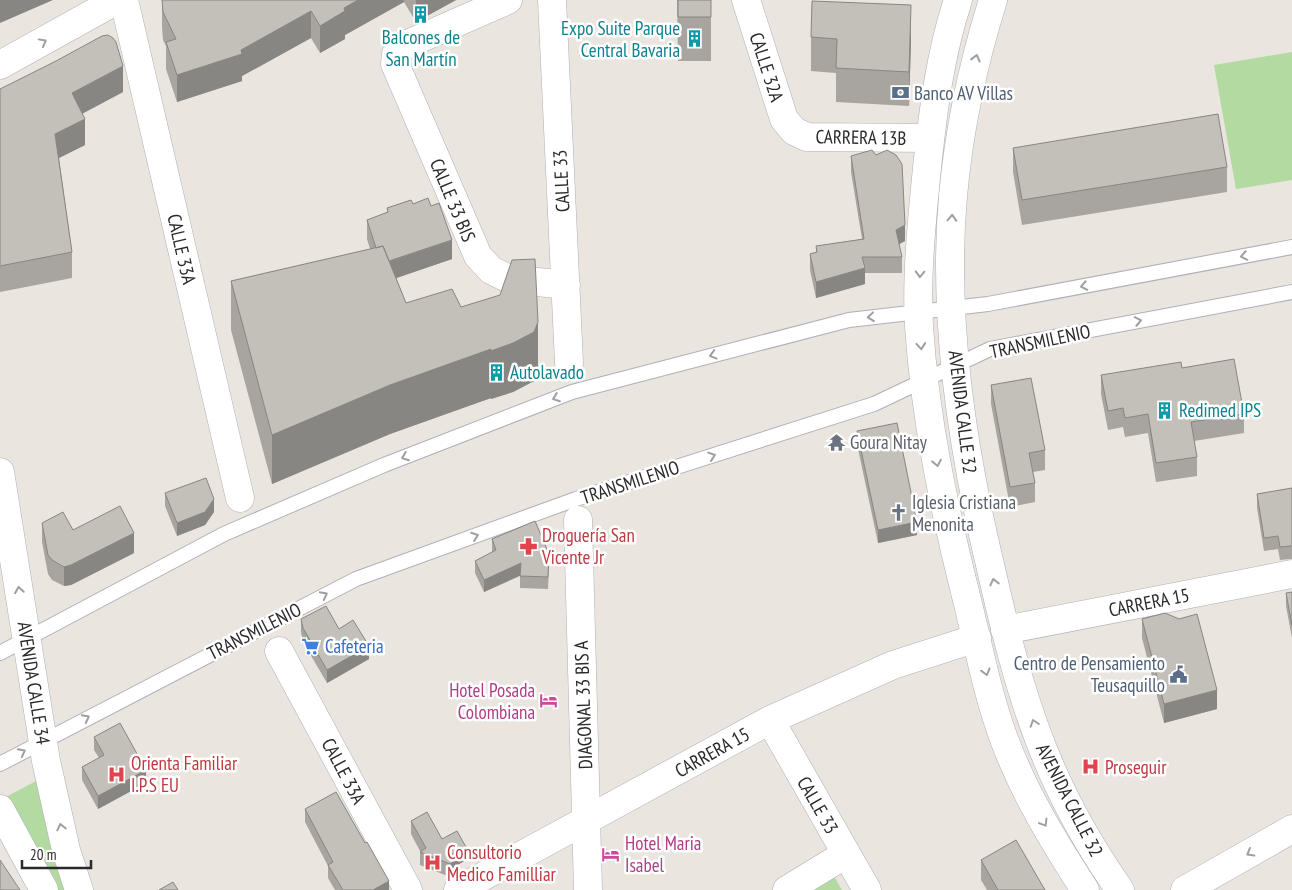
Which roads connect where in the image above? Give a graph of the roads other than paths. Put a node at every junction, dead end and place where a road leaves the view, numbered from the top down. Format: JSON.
{"nodes":[{"id":1,"x":117,"y":0,"type":"edge"},
{"id":2,"x":124,"y":0,"type":"edge"},
{"id":3,"x":508,"y":0,"type":"edge"},
{"id":4,"x":552,"y":0,"type":"edge"},
{"id":5,"x":746,"y":0,"type":"edge"},
{"id":6,"x":958,"y":0,"type":"edge"},
{"id":7,"x":993,"y":0,"type":"edge"},
{"id":8,"x":0,"y":65,"type":"edge"},
{"id":9,"x":794,"y":131,"type":"joint"},
{"id":10,"x":930,"y":138,"type":"junction"},
{"id":11,"x":1292,"y":246,"type":"edge"},
{"id":12,"x":566,"y":284,"type":"junction"},
{"id":13,"x":1292,"y":292,"type":"edge"},
{"id":14,"x":952,"y":308,"type":"junction"},
{"id":15,"x":919,"y":312,"type":"junction"},
{"id":16,"x":570,"y":363,"type":"dead end"},
{"id":17,"x":955,"y":365,"type":"junction"},
{"id":18,"x":924,"y":380,"type":"junction"},
{"id":19,"x":0,"y":472,"type":"edge"},
{"id":20,"x":240,"y":498,"type":"dead end"},
{"id":21,"x":578,"y":520,"type":"dead end"},
{"id":22,"x":1292,"y":574,"type":"edge"},
{"id":23,"x":1005,"y":630,"type":"junction"},
{"id":24,"x":27,"y":638,"type":"junction"},
{"id":25,"x":977,"y":638,"type":"junction"},
{"id":26,"x":279,"y":651,"type":"dead end"},
{"id":27,"x":0,"y":653,"type":"edge"},
{"id":28,"x":770,"y":720,"type":"junction"},
{"id":29,"x":44,"y":742,"type":"junction"},
{"id":30,"x":0,"y":764,"type":"edge"},
{"id":31,"x":0,"y":810,"type":"edge"},
{"id":32,"x":586,"y":821,"type":"junction"},
{"id":33,"x":1292,"y":829,"type":"edge"},
{"id":34,"x":846,"y":854,"type":"junction"},
{"id":35,"x":44,"y":890,"type":"edge"},
{"id":36,"x":79,"y":890,"type":"edge"},
{"id":37,"x":408,"y":890,"type":"edge"},
{"id":38,"x":458,"y":890,"type":"edge"},
{"id":39,"x":588,"y":890,"type":"edge"},
{"id":40,"x":787,"y":890,"type":"edge"},
{"id":41,"x":867,"y":890,"type":"edge"},
{"id":42,"x":1085,"y":890,"type":"edge"},
{"id":43,"x":1120,"y":890,"type":"edge"},
{"id":44,"x":1185,"y":890,"type":"edge"}],
"edges":[{"from":8,"to":1,"type":"street","one_way":true},
{"from":2,"to":20,"type":"street","name":"CALLE 33A"},
{"from":3,"to":12,"type":"street","name":"CALLE 33 BIS"},
{"from":4,"to":12,"type":"street","name":"CALLE 33"},
{"from":5,"to":9,"type":"street","name":"CALLE 32A"},
{"from":6,"to":10,"type":"street","name":"AVENIDA CALLE 32"},
{"from":14,"to":7,"type":"street","name":"AVENIDA CALLE 32","one_way":true},
{"from":9,"to":10,"type":"street","name":"CARRERA 13B"},
{"from":10,"to":15,"type":"street","name":"AVENIDA CALLE 32","one_way":true},
{"from":11,"to":14,"type":"lane","one_way":true},
{"from":12,"to":16,"type":"street","name":"CALLE 33"},
{"from":17,"to":13,"type":"lane","name":"TRANSMILENIO","one_way":true},
{"from":14,"to":15,"type":"lane"},
{"from":14,"to":17,"type":"street","name":"AVENIDA CALLE 32"},
{"from":15,"to":18,"type":"street","name":"AVENIDA CALLE 32","one_way":true},
{"from":15,"to":24,"type":"lane","one_way":true},
{"from":17,"to":18,"type":"lane","name":"TRANSMILENIO"},
{"from":23,"to":17,"type":"street","name":"AVENIDA CALLE 32","one_way":true},
{"from":18,"to":25,"type":"street","name":"AVENIDA CALLE 32","one_way":true},
{"from":29,"to":18,"type":"lane","name":"TRANSMILENIO","one_way":true},
{"from":24,"to":19,"type":"street","name":"AVENIDA CALLE 34","one_way":true},
{"from":21,"to":32,"type":"street","name":"DIAGONAL 33 BIS A"},
{"from":22,"to":23,"type":"street","name":"CARRERA 15"},
{"from":43,"to":23,"type":"street","name":"AVENIDA CALLE 32","one_way":true},
{"from":24,"to":27,"type":"lane"},
{"from":24,"to":29,"type":"street","name":"AVENIDA CALLE 34"},
{"from":25,"to":28,"type":"street","name":"CARRERA 15"},
{"from":25,"to":42,"type":"street","name":"AVENIDA CALLE 32","one_way":true},
{"from":26,"to":37,"type":"street","name":"CALLE 33A"},
{"from":28,"to":32,"type":"street","name":"CARRERA 15"},
{"from":28,"to":34,"type":"street","name":"CALLE 33"},
{"from":30,"to":29,"type":"lane","name":"TRANSMILENIO","one_way":true},
{"from":36,"to":29,"type":"street","name":"AVENIDA CALLE 34","one_way":true},
{"from":31,"to":35,"type":"street"},
{"from":32,"to":38,"type":"street","name":"CARRERA 15"},
{"from":32,"to":39,"type":"street","name":"DIAGONAL 33 BIS A"},
{"from":33,"to":44,"type":"street","one_way":true},
{"from":34,"to":40,"type":"street"},
{"from":34,"to":41,"type":"street","name":"CALLE 33"}]}
